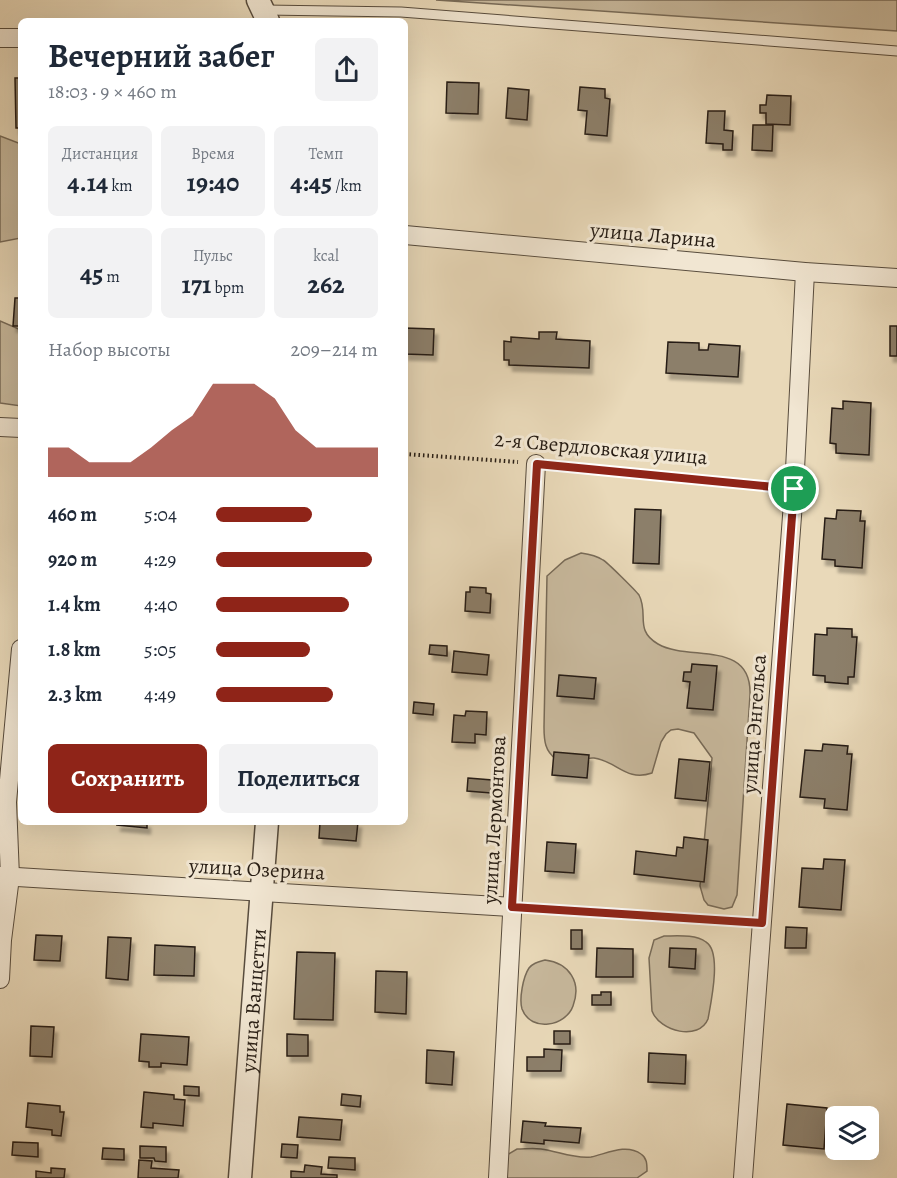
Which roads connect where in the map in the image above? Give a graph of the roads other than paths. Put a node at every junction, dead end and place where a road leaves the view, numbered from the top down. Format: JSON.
{"nodes":[{"id":1,"x":263,"y":10,"type":"edge"},
{"id":2,"x":0,"y":38,"type":"edge"},
{"id":3,"x":18,"y":38,"type":"edge"},
{"id":4,"x":897,"y":51,"type":"edge"},
{"id":5,"x":408,"y":235,"type":"edge"},
{"id":6,"x":805,"y":273,"type":"junction"},
{"id":7,"x":897,"y":278,"type":"edge"},
{"id":8,"x":0,"y":427,"type":"edge"},
{"id":9,"x":18,"y":428,"type":"edge"},
{"id":10,"x":537,"y":464,"type":"road end"},
{"id":11,"x":18,"y":682,"type":"edge"},
{"id":12,"x":267,"y":825,"type":"edge"},
{"id":13,"x":5,"y":876,"type":"edge"},
{"id":14,"x":261,"y":892,"type":"junction"},
{"id":15,"x":512,"y":907,"type":"junction"},
{"id":16,"x":0,"y":979,"type":"edge"},
{"id":17,"x":240,"y":1178,"type":"edge"},
{"id":18,"x":498,"y":1178,"type":"edge"},
{"id":19,"x":743,"y":1178,"type":"edge"}],
"edges":[{"from":1,"to":4,"type":"lane"},
{"from":2,"to":3,"type":"street"},
{"from":5,"to":6,"type":"street","name":"улица Ларина"},
{"from":6,"to":7,"type":"street","name":"улица Ларина"},
{"from":6,"to":19,"type":"street","name":"улица Энгельса"},
{"from":8,"to":9,"type":"street"},
{"from":10,"to":15,"type":"street","name":"улица Лермонтова"},
{"from":11,"to":13,"type":"street"},
{"from":12,"to":14,"type":"street","name":"улица Ванцетти"},
{"from":13,"to":14,"type":"street","name":"улица Озерина"},
{"from":13,"to":16,"type":"street"},
{"from":14,"to":15,"type":"street","name":"улица Озерина"},
{"from":14,"to":17,"type":"street","name":"улица Ванцетти"},
{"from":15,"to":18,"type":"street","name":"улица Лермонтова"}]}
